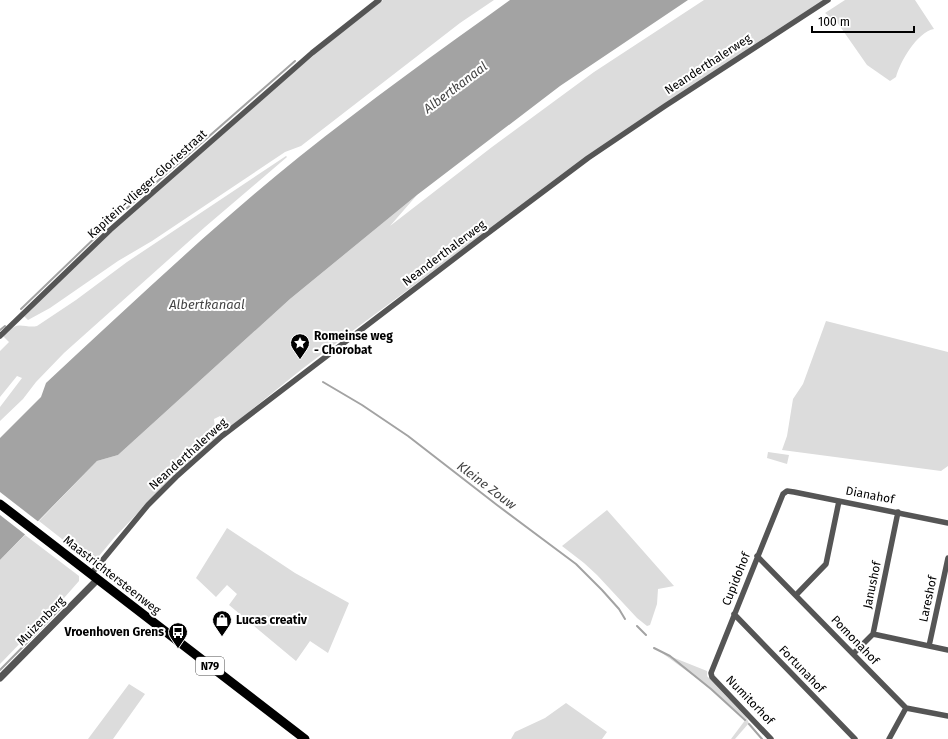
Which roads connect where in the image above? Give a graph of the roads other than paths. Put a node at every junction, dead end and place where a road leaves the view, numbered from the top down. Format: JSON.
{"nodes":[{"id":1,"x":379,"y":0,"type":"edge"},
{"id":2,"x":828,"y":0,"type":"edge"},
{"id":3,"x":0,"y":336,"type":"edge"},
{"id":4,"x":787,"y":491,"type":"joint"},
{"id":5,"x":839,"y":501,"type":"junction"},
{"id":6,"x":0,"y":504,"type":"edge"},
{"id":7,"x":898,"y":512,"type":"junction"},
{"id":8,"x":948,"y":523,"type":"edge"},
{"id":9,"x":757,"y":556,"type":"junction"},
{"id":10,"x":948,"y":558,"type":"edge"},
{"id":11,"x":94,"y":577,"type":"junction"},
{"id":12,"x":796,"y":595,"type":"junction"},
{"id":13,"x":734,"y":614,"type":"junction"},
{"id":14,"x":873,"y":634,"type":"junction"},
{"id":15,"x":928,"y":646,"type":"junction"},
{"id":16,"x":948,"y":650,"type":"edge"},
{"id":17,"x":853,"y":654,"type":"junction"},
{"id":18,"x":712,"y":677,"type":"joint"},
{"id":19,"x":0,"y":678,"type":"edge"},
{"id":20,"x":906,"y":708,"type":"junction"},
{"id":21,"x":948,"y":716,"type":"edge"},
{"id":22,"x":305,"y":739,"type":"edge"},
{"id":23,"x":771,"y":739,"type":"edge"},
{"id":24,"x":855,"y":739,"type":"edge"},
{"id":25,"x":889,"y":739,"type":"edge"}],
"edges":[{"from":1,"to":3,"type":"street","name":"Kapitein-Vlieger-Gloriestraat"},
{"from":2,"to":11,"type":"street","name":"Neanderthalerweg"},
{"from":4,"to":5,"type":"street","name":"Dianahof"},
{"from":4,"to":9,"type":"street","name":"Cupidohof"},
{"from":5,"to":7,"type":"street","name":"Dianahof"},
{"from":5,"to":12,"type":"street"},
{"from":6,"to":11,"type":"main road","name":"Maastrichtersteenweg","number":"N79"},
{"from":7,"to":8,"type":"street","name":"Dianahof"},
{"from":7,"to":14,"type":"street","name":"Janushof"},
{"from":9,"to":12,"type":"street","name":"Pomonahof"},
{"from":9,"to":13,"type":"street","name":"Cupidohof"},
{"from":10,"to":15,"type":"street","name":"Lareshof"},
{"from":11,"to":19,"type":"street","name":"Muizenberg"},
{"from":11,"to":22,"type":"main road","name":"Maastrichtersteenweg","number":"N79"},
{"from":12,"to":17,"type":"street","name":"Pomonahof"},
{"from":13,"to":18,"type":"street","name":"Cupidohof"},
{"from":13,"to":24,"type":"street","name":"Fortunahof"},
{"from":14,"to":15,"type":"street"},
{"from":14,"to":17,"type":"street"},
{"from":15,"to":16,"type":"street"},
{"from":17,"to":20,"type":"street","name":"Pomonahof"},
{"from":18,"to":23,"type":"street","name":"Numitorhof"},
{"from":20,"to":21,"type":"street"},
{"from":20,"to":25,"type":"street"}]}
